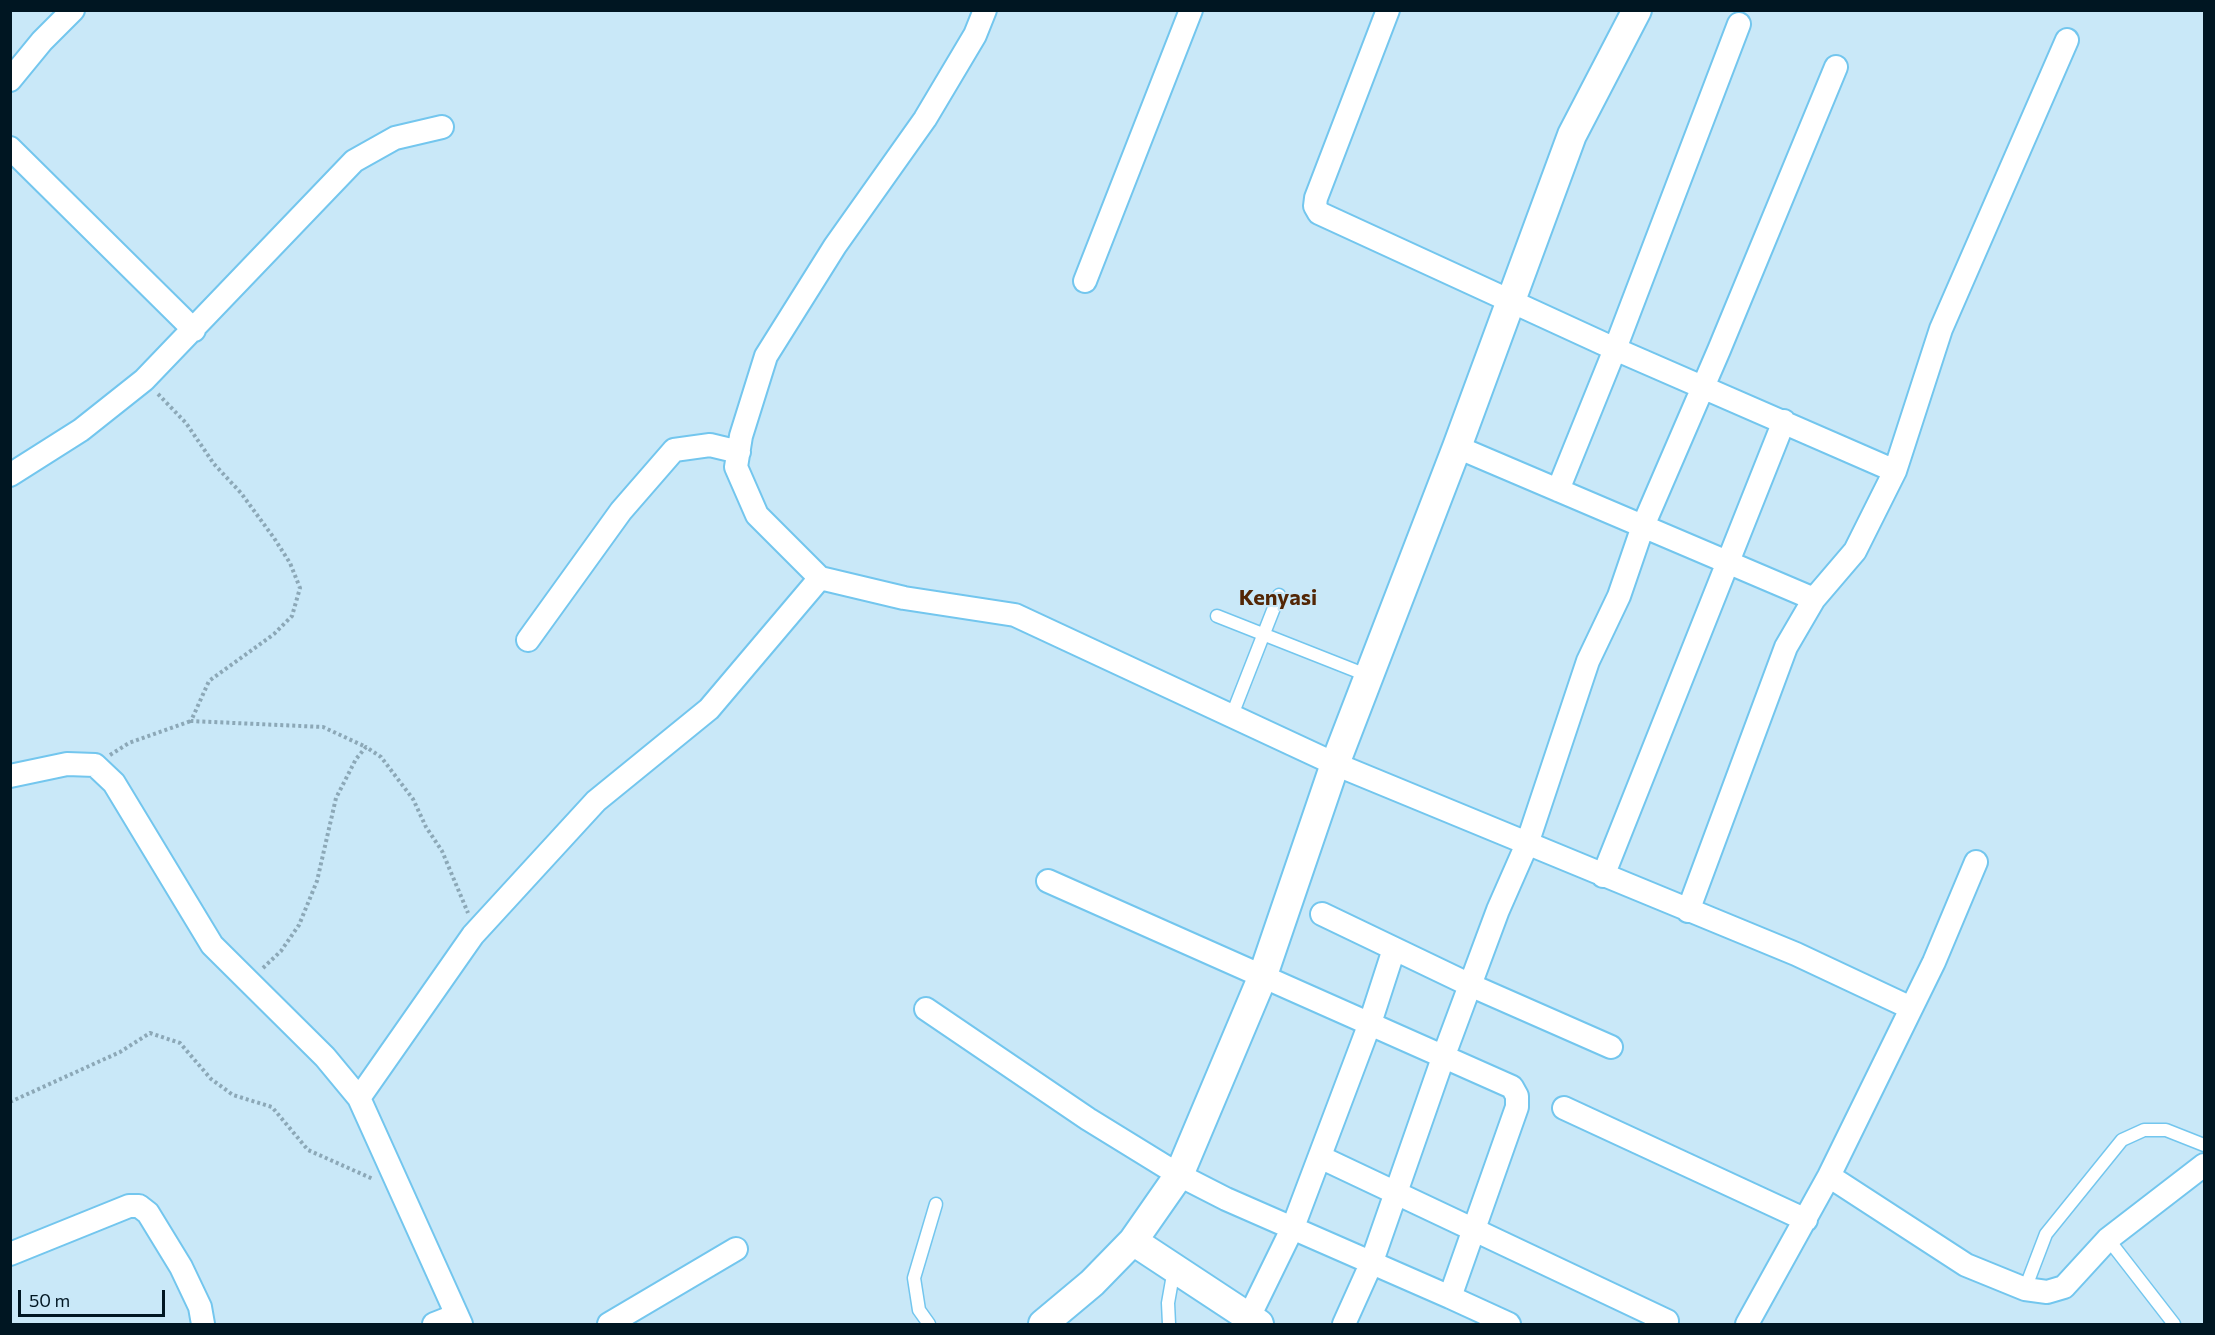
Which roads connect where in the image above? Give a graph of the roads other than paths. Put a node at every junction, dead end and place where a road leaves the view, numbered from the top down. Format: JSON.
{"nodes":[{"id":1,"x":73,"y":10,"type":"edge"},
{"id":2,"x":985,"y":10,"type":"edge"},
{"id":3,"x":1191,"y":10,"type":"edge"},
{"id":4,"x":1388,"y":10,"type":"edge"},
{"id":5,"x":1637,"y":10,"type":"edge"},
{"id":6,"x":1739,"y":24,"type":"dead end"},
{"id":7,"x":2067,"y":40,"type":"dead end"},
{"id":8,"x":1836,"y":67,"type":"dead end"},
{"id":9,"x":10,"y":80,"type":"edge"},
{"id":10,"x":442,"y":127,"type":"dead end"},
{"id":11,"x":10,"y":148,"type":"edge"},
{"id":12,"x":1085,"y":281,"type":"dead end"},
{"id":13,"x":1510,"y":302,"type":"junction"},
{"id":14,"x":194,"y":330,"type":"junction"},
{"id":15,"x":1615,"y":349,"type":"junction"},
{"id":16,"x":1703,"y":386,"type":"junction"},
{"id":17,"x":1784,"y":421,"type":"junction"},
{"id":18,"x":1457,"y":447,"type":"junction"},
{"id":19,"x":739,"y":452,"type":"junction"},
{"id":20,"x":1895,"y":471,"type":"junction"},
{"id":21,"x":10,"y":475,"type":"edge"},
{"id":22,"x":1558,"y":490,"type":"junction"},
{"id":23,"x":1642,"y":526,"type":"junction"},
{"id":24,"x":1726,"y":562,"type":"junction"},
{"id":25,"x":820,"y":578,"type":"junction"},
{"id":26,"x":1279,"y":595,"type":"dead end"},
{"id":27,"x":1814,"y":599,"type":"junction"},
{"id":28,"x":1217,"y":616,"type":"dead end"},
{"id":29,"x":1264,"y":634,"type":"junction"},
{"id":30,"x":528,"y":639,"type":"dead end"},
{"id":31,"x":1370,"y":676,"type":"junction"},
{"id":32,"x":1232,"y":715,"type":"junction"},
{"id":33,"x":1335,"y":764,"type":"junction"},
{"id":34,"x":10,"y":776,"type":"edge"},
{"id":35,"x":1527,"y":844,"type":"junction"},
{"id":36,"x":1976,"y":862,"type":"dead end"},
{"id":37,"x":1603,"y":876,"type":"junction"},
{"id":38,"x":1048,"y":881,"type":"dead end"},
{"id":39,"x":1688,"y":911,"type":"junction"},
{"id":40,"x":1322,"y":914,"type":"dead end"},
{"id":41,"x":1394,"y":949,"type":"junction"},
{"id":42,"x":1262,"y":978,"type":"junction"},
{"id":43,"x":1470,"y":985,"type":"junction"},
{"id":44,"x":1911,"y":1008,"type":"junction"},
{"id":45,"x":926,"y":1009,"type":"dead end"},
{"id":46,"x":1370,"y":1023,"type":"junction"},
{"id":47,"x":1611,"y":1047,"type":"dead end"},
{"id":48,"x":1444,"y":1055,"type":"junction"},
{"id":49,"x":359,"y":1098,"type":"junction"},
{"id":50,"x":1564,"y":1108,"type":"dead end"},
{"id":51,"x":2205,"y":1145,"type":"edge"},
{"id":52,"x":1320,"y":1157,"type":"junction"},
{"id":53,"x":2205,"y":1165,"type":"edge"},
{"id":54,"x":1179,"y":1175,"type":"junction"},
{"id":55,"x":1829,"y":1176,"type":"junction"},
{"id":56,"x":1396,"y":1193,"type":"junction"},
{"id":57,"x":936,"y":1204,"type":"dead end"},
{"id":58,"x":1806,"y":1220,"type":"junction"},
{"id":59,"x":1293,"y":1227,"type":"junction"},
{"id":60,"x":1475,"y":1228,"type":"junction"},
{"id":61,"x":2109,"y":1239,"type":"junction"},
{"id":62,"x":1133,"y":1241,"type":"junction"},
{"id":63,"x":736,"y":1248,"type":"dead end"},
{"id":64,"x":10,"y":1254,"type":"edge"},
{"id":65,"x":1371,"y":1264,"type":"junction"},
{"id":66,"x":1174,"y":1269,"type":"junction"},
{"id":67,"x":2025,"y":1289,"type":"junction"},
{"id":68,"x":1450,"y":1297,"type":"junction"},
{"id":69,"x":459,"y":1320,"type":"edge"},
{"id":70,"x":1254,"y":1321,"type":"edge"},
{"id":71,"x":1667,"y":1321,"type":"dead end"},
{"id":72,"x":203,"y":1324,"type":"edge"},
{"id":73,"x":434,"y":1324,"type":"edge"},
{"id":74,"x":609,"y":1324,"type":"edge"},
{"id":75,"x":928,"y":1324,"type":"edge"},
{"id":76,"x":1043,"y":1324,"type":"edge"},
{"id":77,"x":1169,"y":1324,"type":"edge"},
{"id":78,"x":1344,"y":1324,"type":"edge"},
{"id":79,"x":1509,"y":1324,"type":"edge"},
{"id":80,"x":1747,"y":1324,"type":"edge"},
{"id":81,"x":2174,"y":1324,"type":"edge"}],
"edges":[{"from":1,"to":9,"type":"street"},
{"from":2,"to":19,"type":"street"},
{"from":3,"to":12,"type":"street"},
{"from":4,"to":13,"type":"street"},
{"from":5,"to":13,"type":"street"},
{"from":6,"to":15,"type":"street"},
{"from":7,"to":20,"type":"street"},
{"from":8,"to":16,"type":"street"},
{"from":10,"to":14,"type":"street"},
{"from":11,"to":14,"type":"street"},
{"from":13,"to":15,"type":"street"},
{"from":13,"to":18,"type":"street"},
{"from":14,"to":21,"type":"street"},
{"from":15,"to":16,"type":"street"},
{"from":15,"to":22,"type":"street"},
{"from":16,"to":17,"type":"street"},
{"from":16,"to":23,"type":"street"},
{"from":17,"to":20,"type":"street"},
{"from":17,"to":24,"type":"street"},
{"from":18,"to":22,"type":"street"},
{"from":18,"to":31,"type":"street"},
{"from":19,"to":25,"type":"street"},
{"from":19,"to":30,"type":"street"},
{"from":20,"to":27,"type":"street"},
{"from":22,"to":23,"type":"street"},
{"from":23,"to":24,"type":"street"},
{"from":23,"to":35,"type":"street"},
{"from":24,"to":27,"type":"street"},
{"from":24,"to":37,"type":"street"},
{"from":25,"to":32,"type":"street"},
{"from":25,"to":49,"type":"street"},
{"from":26,"to":29,"type":"lane"},
{"from":27,"to":39,"type":"street"},
{"from":28,"to":29,"type":"lane"},
{"from":29,"to":31,"type":"lane"},
{"from":29,"to":32,"type":"lane"},
{"from":31,"to":33,"type":"street"},
{"from":32,"to":33,"type":"street"},
{"from":33,"to":35,"type":"street"},
{"from":33,"to":42,"type":"street"},
{"from":34,"to":49,"type":"street"},
{"from":35,"to":37,"type":"street"},
{"from":35,"to":43,"type":"street"},
{"from":36,"to":44,"type":"street"},
{"from":37,"to":39,"type":"street"},
{"from":38,"to":42,"type":"street"},
{"from":39,"to":44,"type":"street"},
{"from":40,"to":41,"type":"street"},
{"from":41,"to":43,"type":"street"},
{"from":41,"to":46,"type":"street"},
{"from":42,"to":46,"type":"street"},
{"from":42,"to":54,"type":"street"},
{"from":43,"to":47,"type":"street"},
{"from":43,"to":48,"type":"street"},
{"from":44,"to":55,"type":"street"},
{"from":45,"to":54,"type":"street"},
{"from":46,"to":48,"type":"street"},
{"from":46,"to":52,"type":"street"},
{"from":48,"to":56,"type":"street"},
{"from":48,"to":60,"type":"street"},
{"from":49,"to":69,"type":"street"},
{"from":50,"to":58,"type":"street"},
{"from":51,"to":67,"type":"lane"},
{"from":52,"to":56,"type":"street"},
{"from":52,"to":59,"type":"street"},
{"from":53,"to":61,"type":"street"},
{"from":54,"to":59,"type":"street"},
{"from":54,"to":62,"type":"street"},
{"from":55,"to":58,"type":"street"},
{"from":55,"to":67,"type":"street"},
{"from":56,"to":60,"type":"street"},
{"from":56,"to":65,"type":"street"},
{"from":57,"to":75,"type":"lane"},
{"from":58,"to":80,"type":"street"},
{"from":59,"to":65,"type":"street"},
{"from":59,"to":70,"type":"street"},
{"from":60,"to":68,"type":"street"},
{"from":60,"to":71,"type":"street"},
{"from":61,"to":67,"type":"street"},
{"from":61,"to":81,"type":"lane"},
{"from":62,"to":66,"type":"street"},
{"from":62,"to":76,"type":"street"},
{"from":63,"to":74,"type":"street"},
{"from":64,"to":72,"type":"street"},
{"from":65,"to":68,"type":"street"},
{"from":65,"to":78,"type":"street"},
{"from":66,"to":70,"type":"street"},
{"from":66,"to":77,"type":"lane"},
{"from":68,"to":79,"type":"street"},
{"from":69,"to":73,"type":"street"}]}
